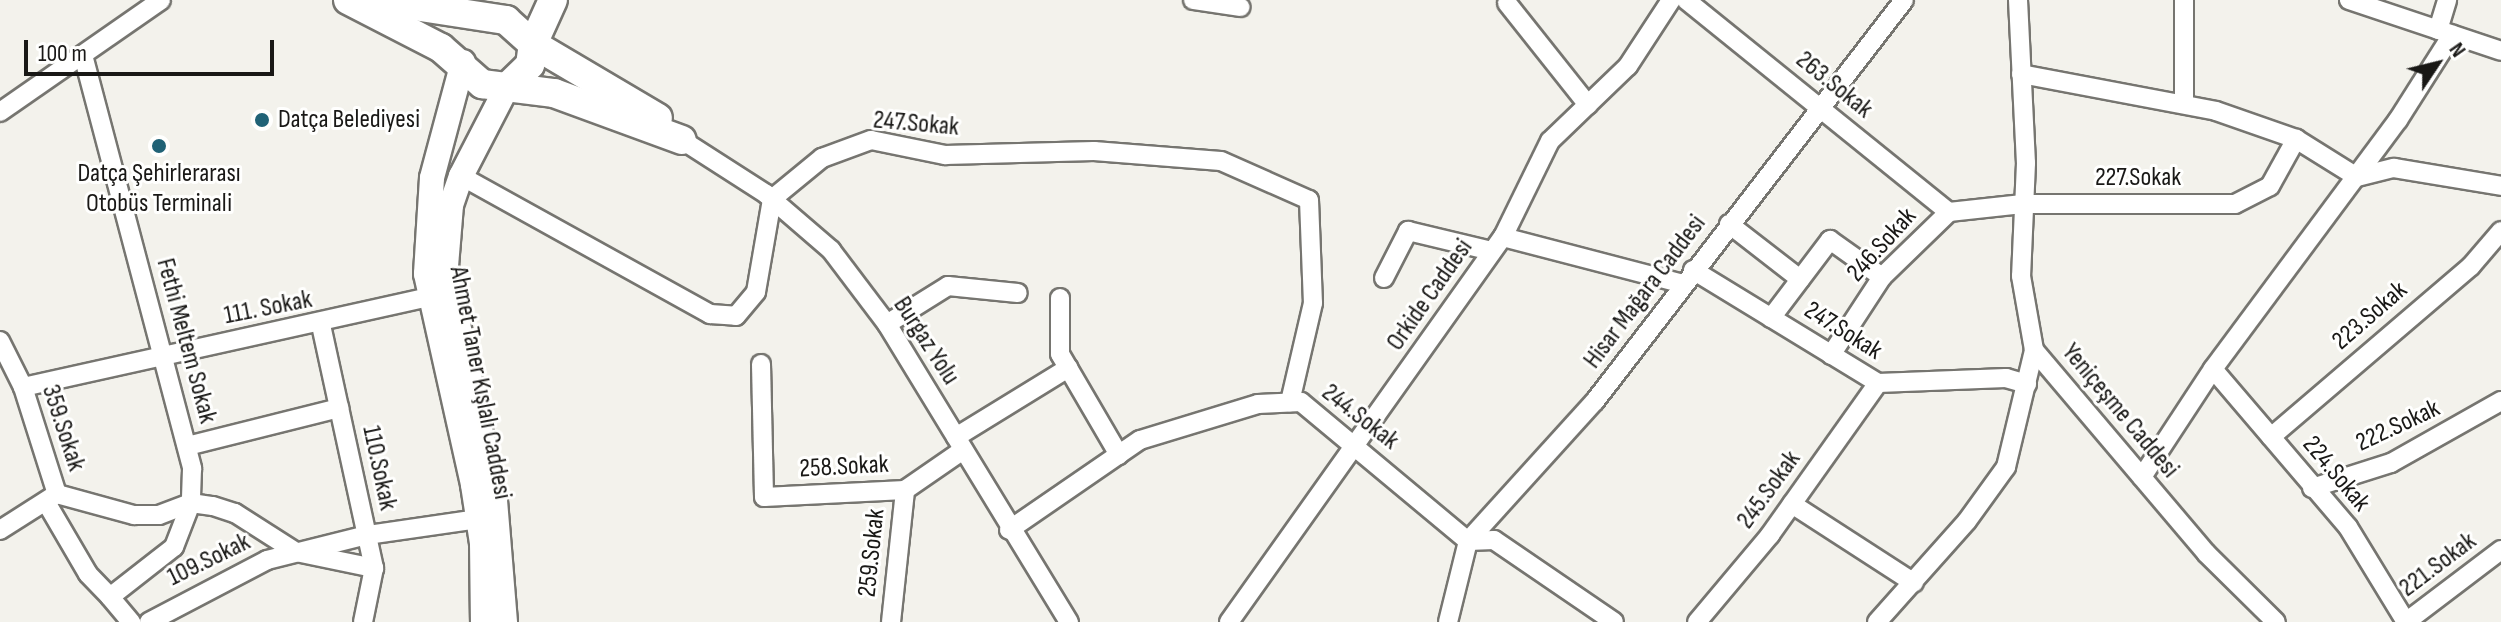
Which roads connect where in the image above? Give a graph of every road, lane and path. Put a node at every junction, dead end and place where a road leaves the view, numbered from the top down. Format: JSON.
{"nodes":[{"id":1,"x":161,"y":0,"type":"edge"},
{"id":2,"x":348,"y":0,"type":"edge"},
{"id":3,"x":375,"y":0,"type":"edge"},
{"id":4,"x":553,"y":0,"type":"edge"},
{"id":5,"x":1193,"y":0,"type":"edge"},
{"id":6,"x":1671,"y":0,"type":"edge"},
{"id":7,"x":1686,"y":0,"type":"edge"},
{"id":8,"x":1904,"y":0,"type":"edge"},
{"id":9,"x":2018,"y":0,"type":"edge"},
{"id":10,"x":2184,"y":0,"type":"edge"},
{"id":11,"x":2349,"y":0,"type":"edge"},
{"id":12,"x":2447,"y":0,"type":"edge"},
{"id":13,"x":1507,"y":3,"type":"dead end"},
{"id":14,"x":1240,"y":7,"type":"dead end"},
{"id":15,"x":488,"y":10,"type":"edge"},
{"id":16,"x":2445,"y":32,"type":"junction"},
{"id":17,"x":533,"y":44,"type":"junction"},
{"id":18,"x":2501,"y":51,"type":"edge"},
{"id":19,"x":83,"y":55,"type":"junction"},
{"id":20,"x":463,"y":62,"type":"junction"},
{"id":21,"x":2021,"y":74,"type":"junction"},
{"id":22,"x":507,"y":87,"type":"junction"},
{"id":23,"x":2184,"y":104,"type":"junction"},
{"id":24,"x":1588,"y":105,"type":"junction"},
{"id":25,"x":1820,"y":107,"type":"junction"},
{"id":26,"x":0,"y":112,"type":"edge"},
{"id":27,"x":2296,"y":139,"type":"junction"},
{"id":28,"x":682,"y":140,"type":"junction"},
{"id":29,"x":461,"y":176,"type":"junction"},
{"id":30,"x":2357,"y":177,"type":"junction"},
{"id":31,"x":2501,"y":186,"type":"edge"},
{"id":32,"x":772,"y":199,"type":"junction"},
{"id":33,"x":2023,"y":204,"type":"junction"},
{"id":34,"x":1949,"y":212,"type":"junction"},
{"id":35,"x":1729,"y":224,"type":"junction"},
{"id":36,"x":2501,"y":231,"type":"edge"},
{"id":37,"x":1497,"y":244,"type":"junction"},
{"id":38,"x":1688,"y":277,"type":"junction"},
{"id":39,"x":1882,"y":277,"type":"junction"},
{"id":40,"x":1384,"y":278,"type":"dead end"},
{"id":41,"x":1800,"y":279,"type":"junction"},
{"id":42,"x":1018,"y":293,"type":"dead end"},
{"id":43,"x":429,"y":297,"type":"junction"},
{"id":44,"x":1060,"y":298,"type":"dead end"},
{"id":45,"x":1771,"y":318,"type":"junction"},
{"id":46,"x":887,"y":324,"type":"junction"},
{"id":47,"x":321,"y":325,"type":"junction"},
{"id":48,"x":0,"y":341,"type":"edge"},
{"id":49,"x":2034,"y":350,"type":"junction"},
{"id":50,"x":163,"y":355,"type":"junction"},
{"id":51,"x":1831,"y":355,"type":"junction"},
{"id":52,"x":761,"y":364,"type":"dead end"},
{"id":53,"x":1068,"y":368,"type":"junction"},
{"id":54,"x":2213,"y":369,"type":"junction"},
{"id":55,"x":1878,"y":383,"type":"junction"},
{"id":56,"x":2027,"y":384,"type":"junction"},
{"id":57,"x":23,"y":387,"type":"junction"},
{"id":58,"x":2501,"y":401,"type":"edge"},
{"id":59,"x":1290,"y":402,"type":"junction"},
{"id":60,"x":339,"y":408,"type":"junction"},
{"id":61,"x":2271,"y":437,"type":"junction"},
{"id":62,"x":959,"y":443,"type":"junction"},
{"id":63,"x":187,"y":446,"type":"junction"},
{"id":64,"x":1358,"y":446,"type":"junction"},
{"id":65,"x":1119,"y":455,"type":"junction"},
{"id":66,"x":2142,"y":477,"type":"junction"},
{"id":67,"x":2312,"y":488,"type":"junction"},
{"id":68,"x":905,"y":490,"type":"junction"},
{"id":69,"x":51,"y":498,"type":"junction"},
{"id":70,"x":191,"y":503,"type":"junction"},
{"id":71,"x":1792,"y":504,"type":"junction"},
{"id":72,"x":478,"y":519,"type":"junction"},
{"id":73,"x":0,"y":530,"type":"edge"},
{"id":74,"x":1009,"y":530,"type":"junction"},
{"id":75,"x":367,"y":535,"type":"junction"},
{"id":76,"x":1468,"y":541,"type":"junction"},
{"id":77,"x":2501,"y":550,"type":"edge"},
{"id":78,"x":296,"y":552,"type":"junction"},
{"id":79,"x":374,"y":568,"type":"junction"},
{"id":80,"x":1914,"y":583,"type":"junction"},
{"id":81,"x":110,"y":597,"type":"junction"},
{"id":82,"x":131,"y":622,"type":"edge"},
{"id":83,"x":149,"y":622,"type":"edge"},
{"id":84,"x":363,"y":622,"type":"edge"},
{"id":85,"x":483,"y":622,"type":"edge"},
{"id":86,"x":505,"y":622,"type":"edge"},
{"id":87,"x":891,"y":622,"type":"edge"},
{"id":88,"x":1069,"y":622,"type":"edge"},
{"id":89,"x":1229,"y":622,"type":"edge"},
{"id":90,"x":1448,"y":622,"type":"edge"},
{"id":91,"x":1614,"y":622,"type":"edge"},
{"id":92,"x":1697,"y":622,"type":"edge"},
{"id":93,"x":1877,"y":622,"type":"edge"},
{"id":94,"x":2276,"y":622,"type":"edge"},
{"id":95,"x":2406,"y":622,"type":"edge"}],
"edges":[{"from":1,"to":19,"type":"street"},
{"from":2,"to":20,"type":"highway"},
{"from":3,"to":15,"type":"highway"},
{"from":4,"to":17,"type":"highway"},
{"from":5,"to":14,"type":"street"},
{"from":6,"to":24,"type":"street","name":"Orkide Caddesi"},
{"from":7,"to":25,"type":"street","name":"263.Sokak"},
{"from":8,"to":25,"type":"street","name":"Hisar Mağara Caddesi"},
{"from":9,"to":21,"type":"street","name":"Yeniçeşme Caddesi"},
{"from":10,"to":23,"type":"street"},
{"from":11,"to":16,"type":"street"},
{"from":12,"to":16,"type":"street"},
{"from":13,"to":24,"type":"street"},
{"from":15,"to":17,"type":"highway"},
{"from":15,"to":20,"type":"highway"},
{"from":16,"to":18,"type":"street"},
{"from":16,"to":30,"type":"street"},
{"from":17,"to":22,"type":"highway"},
{"from":17,"to":28,"type":"highway"},
{"from":19,"to":26,"type":"street"},
{"from":19,"to":50,"type":"street","name":"Fethi Meltem Sokak"},
{"from":20,"to":22,"type":"highway"},
{"from":20,"to":43,"type":"main road","name":"Ahmet Taner Kışlalı Caddesi"},
{"from":21,"to":23,"type":"street"},
{"from":21,"to":33,"type":"street","name":"Yeniçeşme Caddesi"},
{"from":22,"to":28,"type":"highway"},
{"from":22,"to":29,"type":"main road","name":"Ahmet Taner Kışlalı Caddesi"},
{"from":23,"to":27,"type":"street"},
{"from":24,"to":37,"type":"street","name":"Orkide Caddesi"},
{"from":25,"to":34,"type":"street","name":"263.Sokak"},
{"from":25,"to":35,"type":"street","name":"Hisar Mağara Caddesi"},
{"from":27,"to":30,"type":"street"},
{"from":27,"to":33,"type":"street","name":"227.Sokak"},
{"from":28,"to":32,"type":"street","name":"Burgaz Yolu"},
{"from":29,"to":32,"type":"street"},
{"from":29,"to":86,"type":"main road","name":"Ahmet Taner Kışlalı Caddesi"},
{"from":30,"to":31,"type":"street"},
{"from":30,"to":54,"type":"street"},
{"from":32,"to":46,"type":"street","name":"Burgaz Yolu"},
{"from":32,"to":59,"type":"street","name":"247.Sokak"},
{"from":33,"to":34,"type":"street","name":"227.Sokak"},
{"from":33,"to":49,"type":"street","name":"Yeniçeşme Caddesi"},
{"from":34,"to":39,"type":"street","name":"246.Sokak"},
{"from":35,"to":38,"type":"street","name":"Hisar Mağara Caddesi"},
{"from":35,"to":41,"type":"street"},
{"from":36,"to":61,"type":"street","name":"223.Sokak"},
{"from":37,"to":38,"type":"street","name":"247.Sokak"},
{"from":37,"to":40,"type":"street","name":"247.Sokak"},
{"from":37,"to":64,"type":"street","name":"Orkide Caddesi"},
{"from":38,"to":45,"type":"street","name":"247.Sokak"},
{"from":38,"to":76,"type":"street","name":"Hisar Mağara Caddesi"},
{"from":39,"to":41,"type":"street"},
{"from":39,"to":51,"type":"street","name":"246.Sokak"},
{"from":41,"to":45,"type":"street"},
{"from":42,"to":46,"type":"street"},
{"from":43,"to":47,"type":"street","name":"111. Sokak"},
{"from":43,"to":72,"type":"main road","name":"Ahmet Taner Kışlalı Caddesi"},
{"from":44,"to":53,"type":"street"},
{"from":45,"to":51,"type":"street","name":"247.Sokak"},
{"from":46,"to":62,"type":"street","name":"Burgaz Yolu"},
{"from":47,"to":50,"type":"street","name":"111. Sokak"},
{"from":47,"to":60,"type":"street","name":"110.Sokak"},
{"from":48,"to":57,"type":"street","name":"359.Sokak"},
{"from":49,"to":56,"type":"street"},
{"from":49,"to":66,"type":"street","name":"Yeniçeşme Caddesi"},
{"from":50,"to":57,"type":"street","name":"111. Sokak"},
{"from":50,"to":63,"type":"street","name":"Fethi Meltem Sokak"},
{"from":51,"to":55,"type":"street","name":"247.Sokak"},
{"from":52,"to":68,"type":"street","name":"258.Sokak"},
{"from":53,"to":62,"type":"street","name":"258.Sokak"},
{"from":53,"to":65,"type":"street"},
{"from":54,"to":61,"type":"street","name":"224.Sokak"},
{"from":54,"to":66,"type":"street"},
{"from":55,"to":56,"type":"street","name":"247.Sokak"},
{"from":55,"to":71,"type":"street","name":"245.Sokak"},
{"from":56,"to":80,"type":"street"},
{"from":57,"to":69,"type":"street","name":"359.Sokak"},
{"from":58,"to":67,"type":"street","name":"222.Sokak"},
{"from":59,"to":64,"type":"street","name":"244.Sokak"},
{"from":59,"to":65,"type":"street","name":"244.Sokak"},
{"from":60,"to":63,"type":"street"},
{"from":60,"to":75,"type":"street","name":"110.Sokak"},
{"from":61,"to":67,"type":"street","name":"224.Sokak"},
{"from":62,"to":68,"type":"street","name":"258.Sokak"},
{"from":62,"to":74,"type":"street","name":"Burgaz Yolu"},
{"from":63,"to":70,"type":"street","name":"Fethi Meltem Sokak"},
{"from":64,"to":76,"type":"street","name":"244.Sokak"},
{"from":64,"to":89,"type":"street","name":"Orkide Caddesi"},
{"from":65,"to":74,"type":"street","name":"244.Sokak"},
{"from":66,"to":94,"type":"street","name":"Yeniçeşme Caddesi"},
{"from":67,"to":95,"type":"street","name":"224.Sokak"},
{"from":68,"to":87,"type":"street","name":"259.Sokak"},
{"from":69,"to":70,"type":"street","name":"359.Sokak"},
{"from":69,"to":73,"type":"street"},
{"from":69,"to":81,"type":"street"},
{"from":70,"to":78,"type":"street","name":"109.Sokak"},
{"from":70,"to":81,"type":"street"},
{"from":71,"to":80,"type":"street"},
{"from":71,"to":92,"type":"street","name":"245.Sokak"},
{"from":72,"to":75,"type":"street","name":"109.Sokak"},
{"from":72,"to":85,"type":"main road","name":"Ahmet Taner Kışlalı Caddesi"},
{"from":74,"to":88,"type":"street","name":"Burgaz Yolu"},
{"from":75,"to":78,"type":"street","name":"109.Sokak"},
{"from":75,"to":79,"type":"street","name":"110.Sokak"},
{"from":76,"to":90,"type":"street","name":"Hisar Mağara Caddesi"},
{"from":76,"to":91,"type":"street"},
{"from":77,"to":95,"type":"street","name":"221.Sokak"},
{"from":78,"to":79,"type":"street","name":"109.Sokak"},
{"from":78,"to":83,"type":"street","name":"109.Sokak"},
{"from":79,"to":84,"type":"street","name":"110.Sokak"},
{"from":80,"to":93,"type":"street"},
{"from":81,"to":82,"type":"street"}]}
